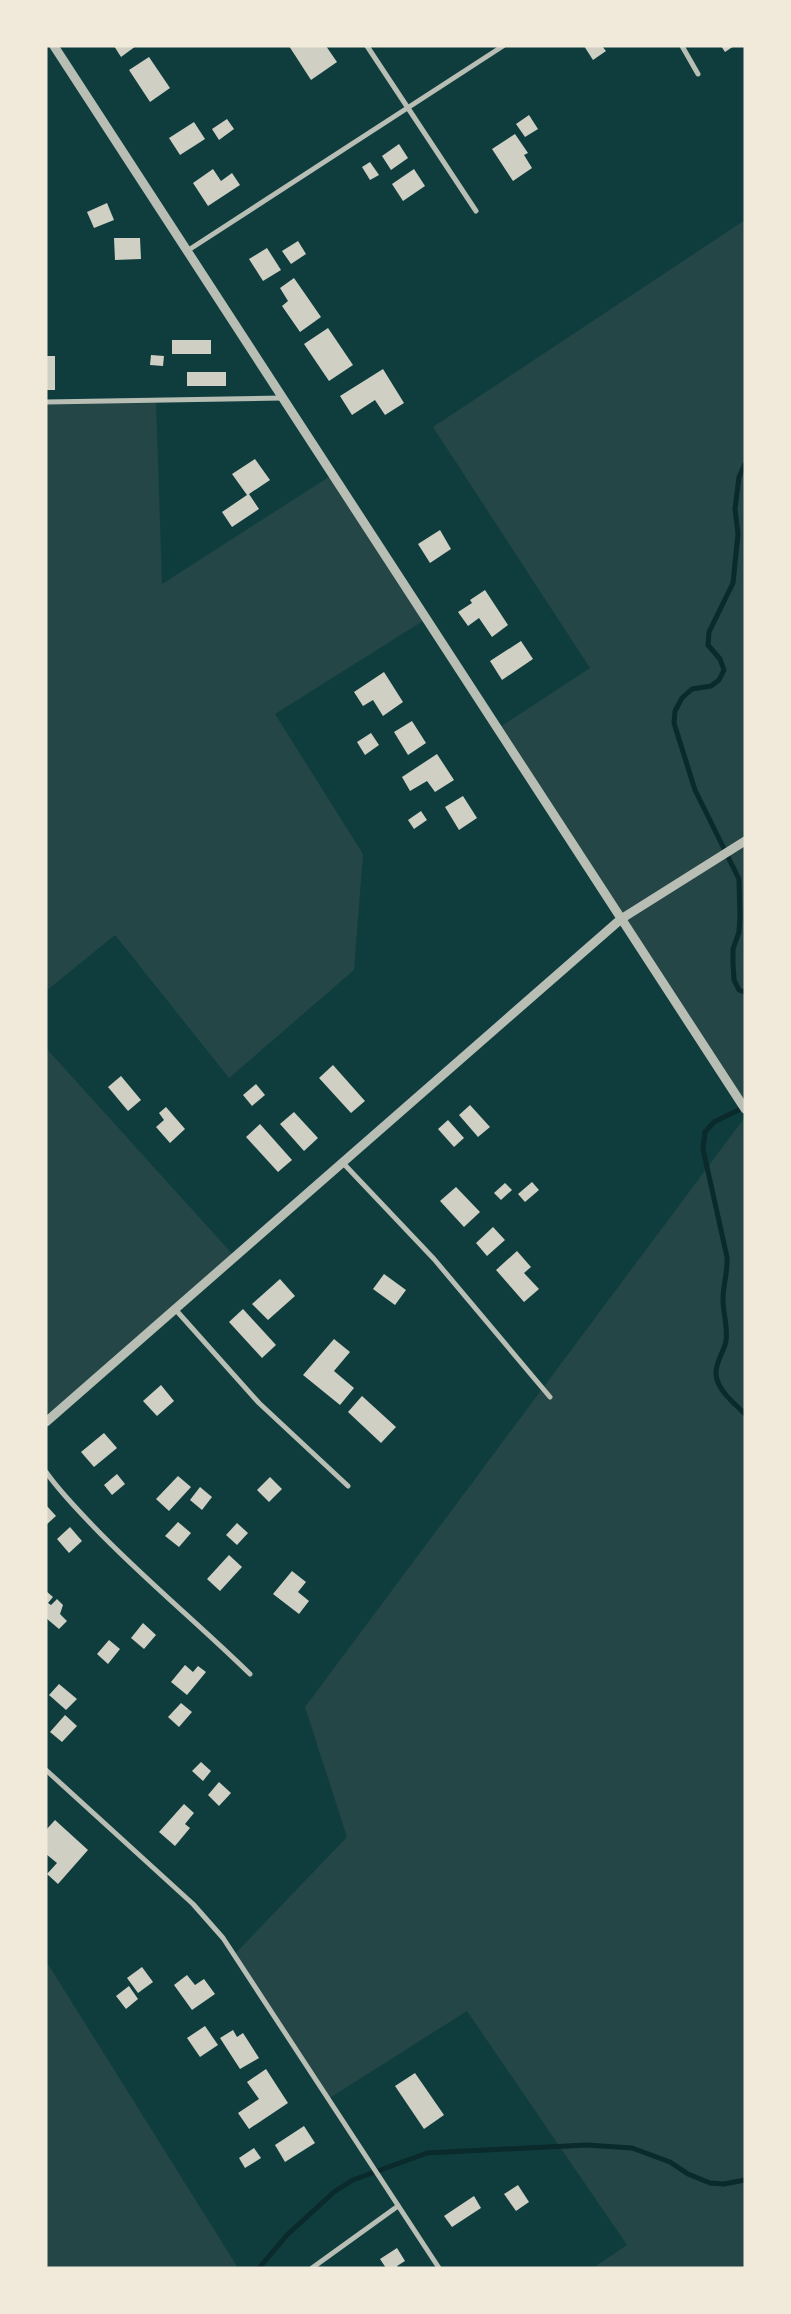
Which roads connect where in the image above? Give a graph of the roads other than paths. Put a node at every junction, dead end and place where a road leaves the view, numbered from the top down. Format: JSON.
{"nodes":[{"id":1,"x":54,"y":46,"type":"edge"},
{"id":2,"x":367,"y":46,"type":"edge"},
{"id":3,"x":503,"y":46,"type":"edge"},
{"id":4,"x":682,"y":46,"type":"edge"},
{"id":5,"x":698,"y":74,"type":"dead end"},
{"id":6,"x":408,"y":108,"type":"junction"},
{"id":7,"x":476,"y":211,"type":"dead end"},
{"id":8,"x":187,"y":251,"type":"junction"},
{"id":9,"x":282,"y":398,"type":"junction"},
{"id":10,"x":46,"y":402,"type":"edge"},
{"id":11,"x":745,"y":841,"type":"edge"},
{"id":12,"x":621,"y":919,"type":"junction"},
{"id":13,"x":745,"y":1109,"type":"edge"},
{"id":14,"x":343,"y":1163,"type":"junction"},
{"id":15,"x":176,"y":1309,"type":"junction"},
{"id":16,"x":550,"y":1397,"type":"dead end"},
{"id":17,"x":46,"y":1422,"type":"edge"},
{"id":18,"x":46,"y":1472,"type":"edge"},
{"id":19,"x":348,"y":1486,"type":"dead end"},
{"id":20,"x":250,"y":1674,"type":"dead end"},
{"id":21,"x":46,"y":1770,"type":"edge"},
{"id":22,"x":398,"y":2206,"type":"junction"},
{"id":23,"x":312,"y":2268,"type":"edge"},
{"id":24,"x":439,"y":2268,"type":"edge"}],
"edges":[{"from":1,"to":8,"type":"street"},
{"from":2,"to":6,"type":"street"},
{"from":3,"to":6,"type":"street"},
{"from":4,"to":5,"type":"street"},
{"from":6,"to":7,"type":"street"},
{"from":6,"to":8,"type":"street"},
{"from":8,"to":9,"type":"street"},
{"from":9,"to":10,"type":"street"},
{"from":9,"to":12,"type":"street"},
{"from":11,"to":12,"type":"street"},
{"from":12,"to":13,"type":"street"},
{"from":12,"to":14,"type":"street"},
{"from":14,"to":15,"type":"street"},
{"from":14,"to":16,"type":"street"},
{"from":15,"to":17,"type":"street"},
{"from":15,"to":19,"type":"street"},
{"from":18,"to":20,"type":"street"},
{"from":21,"to":22,"type":"street"},
{"from":22,"to":23,"type":"street"},
{"from":22,"to":24,"type":"street"}]}
